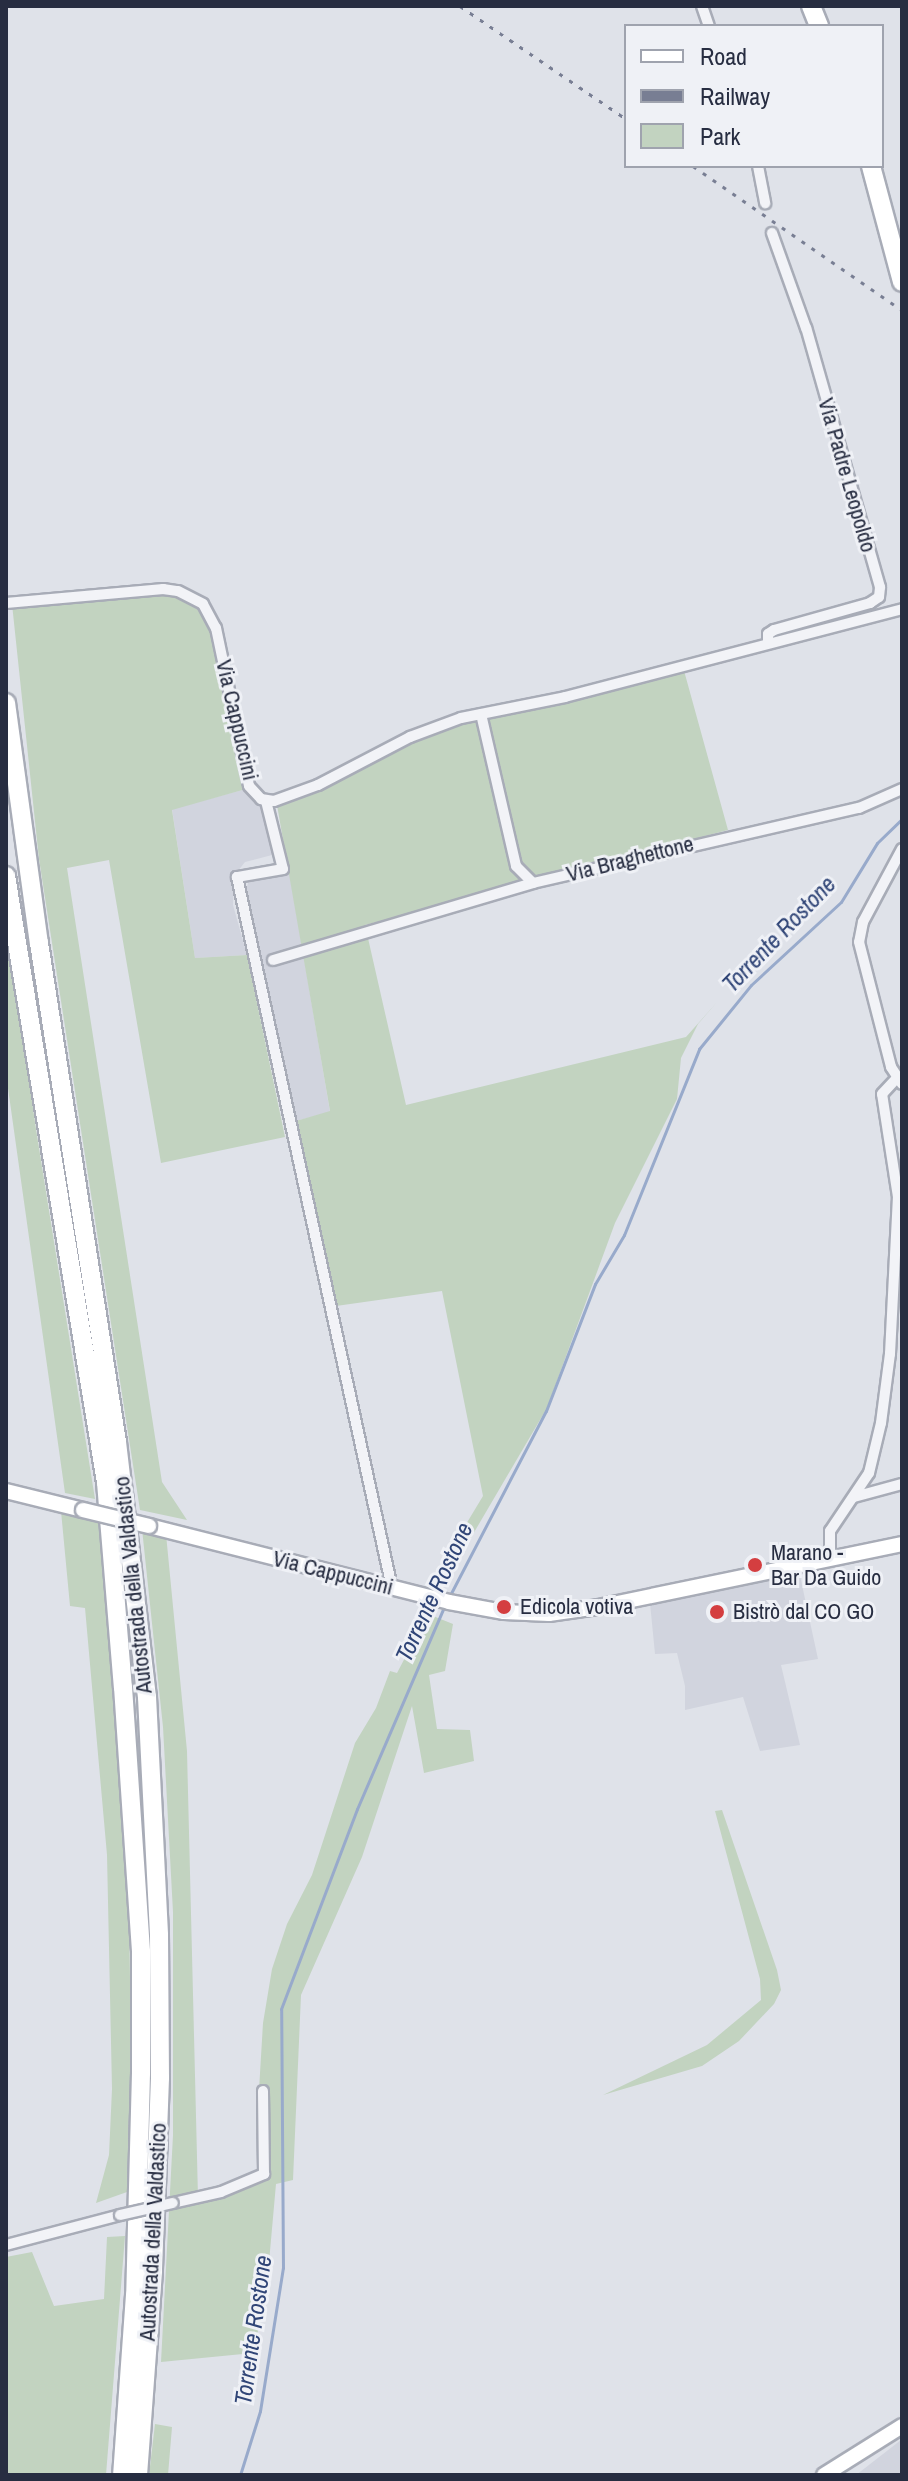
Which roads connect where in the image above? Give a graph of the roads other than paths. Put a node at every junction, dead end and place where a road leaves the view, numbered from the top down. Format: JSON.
{"nodes":[{"id":1,"x":758,"y":168,"type":"edge"},
{"id":2,"x":872,"y":168,"type":"edge"},
{"id":3,"x":765,"y":203,"type":"dead end"},
{"id":4,"x":772,"y":233,"type":"dead end"},
{"id":5,"x":902,"y":282,"type":"edge"},
{"id":6,"x":7,"y":603,"type":"edge"},
{"id":7,"x":902,"y":609,"type":"edge"},
{"id":8,"x":768,"y":643,"type":"junction"},
{"id":9,"x":6,"y":703,"type":"edge"},
{"id":10,"x":481,"y":714,"type":"junction"},
{"id":11,"x":902,"y":789,"type":"edge"},
{"id":12,"x":266,"y":801,"type":"junction"},
{"id":13,"x":902,"y":849,"type":"edge"},
{"id":14,"x":6,"y":876,"type":"edge"},
{"id":15,"x":533,"y":883,"type":"junction"},
{"id":16,"x":273,"y":960,"type":"dead end"},
{"id":17,"x":899,"y":1081,"type":"edge"},
{"id":18,"x":902,"y":1484,"type":"edge"},
{"id":19,"x":6,"y":1491,"type":"edge"},
{"id":20,"x":854,"y":1497,"type":"junction"},
{"id":21,"x":902,"y":1544,"type":"edge"},
{"id":22,"x":830,"y":1559,"type":"junction"},
{"id":23,"x":392,"y":1588,"type":"junction"},
{"id":24,"x":263,"y":2091,"type":"dead end"},
{"id":25,"x":6,"y":2245,"type":"edge"},
{"id":26,"x":902,"y":2426,"type":"edge"},
{"id":27,"x":122,"y":2475,"type":"edge"},
{"id":28,"x":138,"y":2475,"type":"edge"},
{"id":29,"x":824,"y":2475,"type":"edge"}],
"edges":[{"from":1,"to":3,"type":"street"},
{"from":2,"to":5,"type":"highway"},
{"from":4,"to":8,"type":"street","name":"Via Padre Leopoldo"},
{"from":6,"to":12,"type":"street","name":"Via Cappuccini"},
{"from":7,"to":8,"type":"street","name":"Via Padre Leopoldo"},
{"from":8,"to":10,"type":"street","name":"Via Padre Leopoldo"},
{"from":9,"to":28,"type":"highway","name":"Autostrada della Valdastico"},
{"from":10,"to":12,"type":"street","name":"Via Cappuccini"},
{"from":10,"to":15,"type":"street"},
{"from":11,"to":15,"type":"street","name":"Via Braghettone"},
{"from":12,"to":23,"type":"street"},
{"from":13,"to":17,"type":"street"},
{"from":14,"to":27,"type":"highway","name":"Autostrada della Valdastico"},
{"from":15,"to":16,"type":"street","name":"Via Braghettone"},
{"from":17,"to":20,"type":"street"},
{"from":18,"to":20,"type":"street"},
{"from":19,"to":23,"type":"main road","name":"Via Cappuccini","bridge":true},
{"from":20,"to":22,"type":"street"},
{"from":21,"to":22,"type":"main road","name":"Via Cappuccini"},
{"from":22,"to":23,"type":"main road","name":"Via Cappuccini"},
{"from":24,"to":25,"type":"street","bridge":true},
{"from":26,"to":29,"type":"main road"}]}
